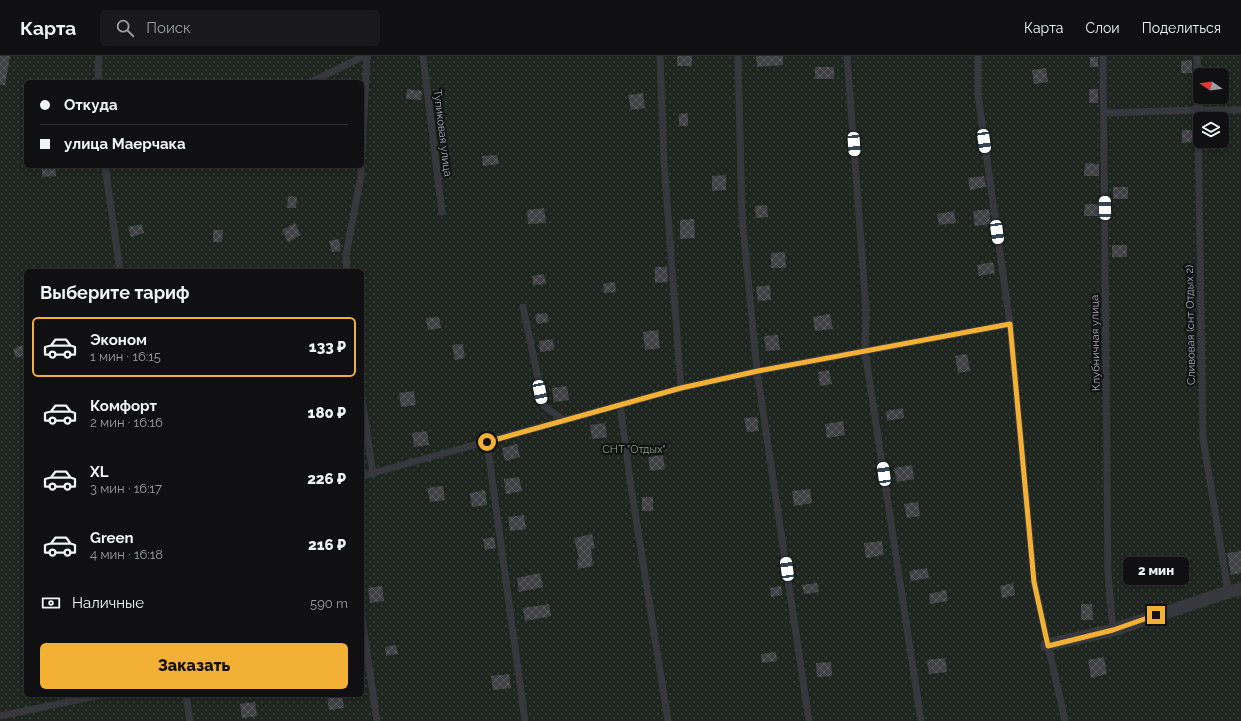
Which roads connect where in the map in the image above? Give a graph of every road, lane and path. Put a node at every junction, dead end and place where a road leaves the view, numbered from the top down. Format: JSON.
{"nodes":[{"id":1,"x":99,"y":56,"type":"edge"},
{"id":2,"x":366,"y":56,"type":"edge"},
{"id":3,"x":423,"y":56,"type":"edge"},
{"id":4,"x":660,"y":56,"type":"edge"},
{"id":5,"x":738,"y":56,"type":"edge"},
{"id":6,"x":848,"y":56,"type":"edge"},
{"id":7,"x":978,"y":56,"type":"edge"},
{"id":8,"x":1103,"y":56,"type":"edge"},
{"id":9,"x":1197,"y":56,"type":"edge"},
{"id":10,"x":99,"y":80,"type":"edge"},
{"id":11,"x":315,"y":80,"type":"edge"},
{"id":12,"x":364,"y":104,"type":"edge"},
{"id":13,"x":1197,"y":110,"type":"junction"},
{"id":14,"x":1241,"y":110,"type":"edge"},
{"id":15,"x":1104,"y":113,"type":"junction"},
{"id":16,"x":105,"y":168,"type":"edge"},
{"id":17,"x":361,"y":168,"type":"edge"},
{"id":18,"x":442,"y":212,"type":"dead end"},
{"id":19,"x":120,"y":269,"type":"edge"},
{"id":20,"x":347,"y":269,"type":"edge"},
{"id":21,"x":523,"y":307,"type":"dead end"},
{"id":22,"x":1010,"y":324,"type":"junction"},
{"id":23,"x":865,"y":351,"type":"junction"},
{"id":24,"x":758,"y":371,"type":"junction"},
{"id":25,"x":681,"y":388,"type":"junction"},
{"id":26,"x":620,"y":405,"type":"junction"},
{"id":27,"x":364,"y":413,"type":"edge"},
{"id":28,"x":564,"y":420,"type":"junction"},
{"id":29,"x":487,"y":442,"type":"junction"},
{"id":30,"x":373,"y":474,"type":"junction"},
{"id":31,"x":364,"y":476,"type":"edge"},
{"id":32,"x":1241,"y":589,"type":"edge"},
{"id":33,"x":1228,"y":592,"type":"junction"},
{"id":34,"x":1113,"y":630,"type":"junction"},
{"id":35,"x":364,"y":632,"type":"edge"},
{"id":36,"x":1048,"y":646,"type":"junction"},
{"id":37,"x":92,"y":697,"type":"edge"},
{"id":38,"x":186,"y":697,"type":"edge"},
{"id":39,"x":5,"y":717,"type":"edge"},
{"id":40,"x":190,"y":721,"type":"edge"},
{"id":41,"x":377,"y":721,"type":"edge"},
{"id":42,"x":525,"y":721,"type":"edge"},
{"id":43,"x":668,"y":721,"type":"edge"},
{"id":44,"x":809,"y":721,"type":"edge"},
{"id":45,"x":921,"y":721,"type":"edge"},
{"id":46,"x":1065,"y":721,"type":"edge"}],
"edges":[{"from":1,"to":10,"type":"lane"},
{"from":2,"to":11,"type":"lane"},
{"from":2,"to":12,"type":"lane"},
{"from":3,"to":18,"type":"lane","name":"Тупиковая улица"},
{"from":4,"to":25,"type":"lane"},
{"from":5,"to":24,"type":"lane"},
{"from":6,"to":23,"type":"lane"},
{"from":7,"to":22,"type":"lane"},
{"from":8,"to":15,"type":"lane","name":"Клубничная улица"},
{"from":9,"to":13,"type":"lane","name":"Сливовая (снт Отдых 2)"},
{"from":13,"to":14,"type":"lane"},
{"from":13,"to":15,"type":"lane"},
{"from":13,"to":33,"type":"lane","name":"Сливовая (снт Отдых 2)"},
{"from":15,"to":34,"type":"lane","name":"Клубничная улица"},
{"from":16,"to":19,"type":"lane"},
{"from":17,"to":20,"type":"lane"},
{"from":21,"to":28,"type":"lane"},
{"from":22,"to":23,"type":"lane"},
{"from":22,"to":36,"type":"lane"},
{"from":23,"to":24,"type":"lane"},
{"from":23,"to":45,"type":"lane"},
{"from":24,"to":25,"type":"lane"},
{"from":24,"to":44,"type":"lane"},
{"from":25,"to":26,"type":"lane"},
{"from":26,"to":28,"type":"lane"},
{"from":26,"to":43,"type":"lane"},
{"from":27,"to":30,"type":"lane"},
{"from":28,"to":29,"type":"lane"},
{"from":29,"to":30,"type":"lane"},
{"from":29,"to":42,"type":"lane"},
{"from":30,"to":31,"type":"lane"},
{"from":32,"to":33,"type":"street"},
{"from":33,"to":34,"type":"street"},
{"from":34,"to":36,"type":"street"},
{"from":35,"to":41,"type":"lane"},
{"from":36,"to":46,"type":"lane"},
{"from":37,"to":39,"type":"lane"},
{"from":38,"to":40,"type":"lane"}]}
